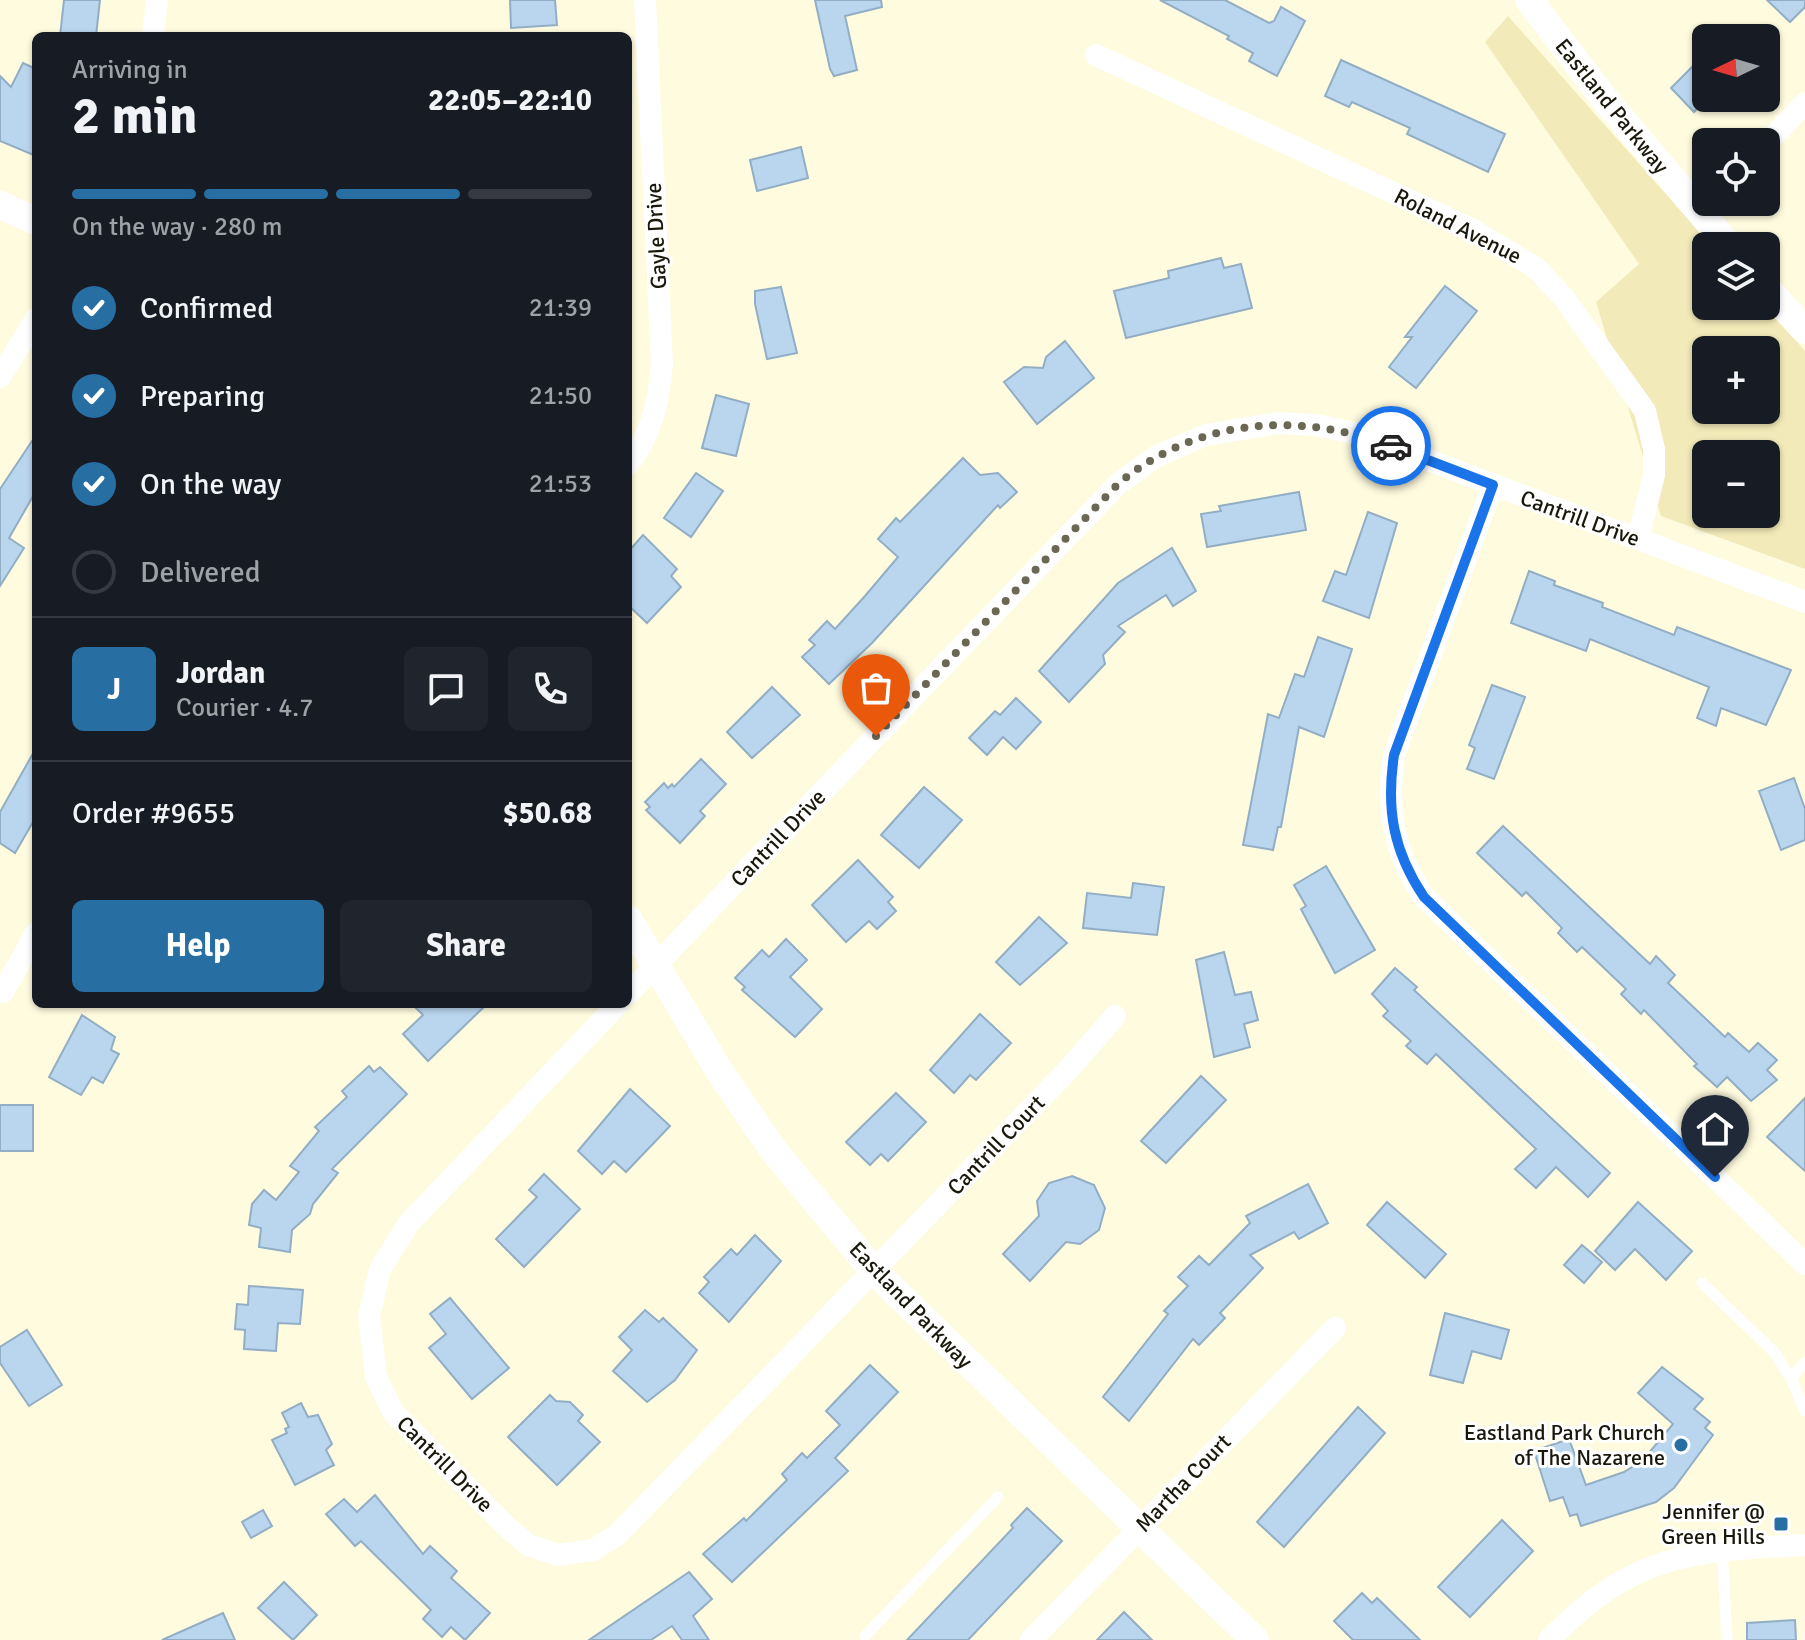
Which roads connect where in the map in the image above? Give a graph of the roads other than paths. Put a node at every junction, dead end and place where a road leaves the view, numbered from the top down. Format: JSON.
{"nodes":[{"id":1,"x":157,"y":0,"type":"edge"},
{"id":2,"x":645,"y":0,"type":"edge"},
{"id":3,"x":1529,"y":0,"type":"edge"},
{"id":4,"x":153,"y":32,"type":"edge"},
{"id":5,"x":1096,"y":55,"type":"dead end"},
{"id":6,"x":1805,"y":103,"type":"edge"},
{"id":7,"x":1780,"y":129,"type":"edge"},
{"id":8,"x":1692,"y":192,"type":"edge"},
{"id":9,"x":0,"y":205,"type":"edge"},
{"id":10,"x":32,"y":219,"type":"edge"},
{"id":11,"x":1780,"y":303,"type":"edge"},
{"id":12,"x":32,"y":325,"type":"edge"},
{"id":13,"x":1805,"y":330,"type":"edge"},
{"id":14,"x":0,"y":377,"type":"edge"},
{"id":15,"x":632,"y":457,"type":"edge"},
{"id":16,"x":1493,"y":485,"type":"junction"},
{"id":17,"x":1638,"y":539,"type":"junction"},
{"id":18,"x":1805,"y":602,"type":"edge"},
{"id":19,"x":632,"y":926,"type":"edge"},
{"id":20,"x":32,"y":940,"type":"edge"},
{"id":21,"x":655,"y":966,"type":"junction"},
{"id":22,"x":632,"y":990,"type":"edge"},
{"id":23,"x":3,"y":992,"type":"dead end"},
{"id":24,"x":614,"y":1008,"type":"edge"},
{"id":25,"x":1115,"y":1016,"type":"dead end"},
{"id":26,"x":1805,"y":1264,"type":"edge"},
{"id":27,"x":873,"y":1270,"type":"junction"},
{"id":28,"x":1702,"y":1283,"type":"dead end"},
{"id":29,"x":1335,"y":1328,"type":"dead end"},
{"id":30,"x":1805,"y":1362,"type":"edge"},
{"id":31,"x":1791,"y":1378,"type":"junction"},
{"id":32,"x":1805,"y":1411,"type":"edge"},
{"id":33,"x":998,"y":1497,"type":"dead end"},
{"id":34,"x":1139,"y":1528,"type":"junction"},
{"id":35,"x":1805,"y":1545,"type":"edge"},
{"id":36,"x":1722,"y":1549,"type":"junction"},
{"id":37,"x":865,"y":1639,"type":"edge"},
{"id":38,"x":1031,"y":1640,"type":"edge"},
{"id":39,"x":1255,"y":1640,"type":"edge"},
{"id":40,"x":1549,"y":1640,"type":"edge"},
{"id":41,"x":1727,"y":1640,"type":"edge"}],
"edges":[{"from":1,"to":4,"type":"street"},
{"from":2,"to":15,"type":"street","name":"Gayle Drive"},
{"from":3,"to":8,"type":"street","name":"Eastland Parkway"},
{"from":5,"to":17,"type":"street","name":"Roland Avenue"},
{"from":6,"to":7,"type":"street"},
{"from":9,"to":10,"type":"street"},
{"from":11,"to":13,"type":"street"},
{"from":12,"to":14,"type":"street"},
{"from":16,"to":17,"type":"street","name":"Cantrill Drive"},
{"from":16,"to":21,"type":"street","name":"Cantrill Drive"},
{"from":16,"to":26,"type":"street"},
{"from":17,"to":18,"type":"street","name":"Cantrill Drive"},
{"from":19,"to":21,"type":"street","name":"Eastland Parkway"},
{"from":20,"to":23,"type":"street"},
{"from":21,"to":22,"type":"street","name":"Cantrill Drive"},
{"from":21,"to":27,"type":"street","name":"Eastland Parkway"},
{"from":24,"to":27,"type":"street","name":"Cantrill Drive"},
{"from":25,"to":27,"type":"street","name":"Cantrill Court"},
{"from":27,"to":34,"type":"street","name":"Eastland Parkway"},
{"from":28,"to":31,"type":"lane"},
{"from":29,"to":34,"type":"street","name":"Martha Court"},
{"from":30,"to":31,"type":"lane"},
{"from":31,"to":32,"type":"lane"},
{"from":33,"to":37,"type":"lane"},
{"from":34,"to":38,"type":"street","name":"Martha Court"},
{"from":34,"to":39,"type":"street","name":"Eastland Parkway"},
{"from":35,"to":36,"type":"street"},
{"from":36,"to":40,"type":"street"},
{"from":36,"to":41,"type":"lane"}]}
